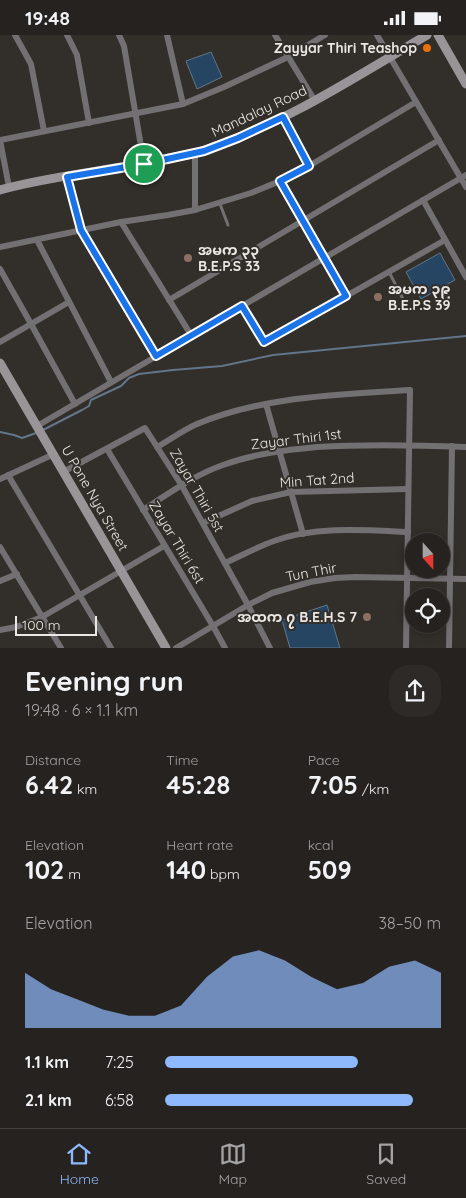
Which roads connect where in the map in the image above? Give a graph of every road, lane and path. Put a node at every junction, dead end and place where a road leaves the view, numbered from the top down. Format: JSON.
{"nodes":[{"id":1,"x":15,"y":35,"type":"edge"},
{"id":2,"x":67,"y":35,"type":"edge"},
{"id":3,"x":119,"y":35,"type":"edge"},
{"id":4,"x":167,"y":35,"type":"edge"},
{"id":5,"x":276,"y":35,"type":"edge"},
{"id":6,"x":325,"y":35,"type":"edge"},
{"id":7,"x":377,"y":35,"type":"edge"},
{"id":8,"x":427,"y":35,"type":"edge"},
{"id":9,"x":438,"y":35,"type":"edge"},
{"id":10,"x":288,"y":57,"type":"junction"},
{"id":11,"x":390,"y":57,"type":"junction"},
{"id":12,"x":466,"y":84,"type":"edge"},
{"id":13,"x":314,"y":101,"type":"junction"},
{"id":14,"x":416,"y":101,"type":"junction"},
{"id":15,"x":182,"y":104,"type":"junction"},
{"id":16,"x":135,"y":114,"type":"junction"},
{"id":17,"x":283,"y":117,"type":"junction"},
{"id":18,"x":89,"y":123,"type":"junction"},
{"id":19,"x":44,"y":131,"type":"junction"},
{"id":20,"x":0,"y":140,"type":"edge"},
{"id":21,"x":438,"y":140,"type":"junction"},
{"id":22,"x":194,"y":153,"type":"junction"},
{"id":23,"x":144,"y":164,"type":"junction"},
{"id":24,"x":309,"y":166,"type":"junction"},
{"id":25,"x":463,"y":176,"type":"edge"},
{"id":26,"x":67,"y":177,"type":"junction"},
{"id":27,"x":280,"y":181,"type":"junction"},
{"id":28,"x":466,"y":187,"type":"edge"},
{"id":29,"x":4,"y":188,"type":"edge"},
{"id":30,"x":423,"y":200,"type":"junction"},
{"id":31,"x":220,"y":203,"type":"junction"},
{"id":32,"x":195,"y":210,"type":"junction"},
{"id":33,"x":302,"y":220,"type":"junction"},
{"id":34,"x":121,"y":222,"type":"junction"},
{"id":35,"x":228,"y":225,"type":"dead end"},
{"id":36,"x":81,"y":230,"type":"junction"},
{"id":37,"x":37,"y":240,"type":"junction"},
{"id":38,"x":445,"y":240,"type":"junction"},
{"id":39,"x":0,"y":247,"type":"edge"},
{"id":40,"x":324,"y":258,"type":"junction"},
{"id":41,"x":0,"y":269,"type":"edge"},
{"id":42,"x":389,"y":271,"type":"junction"},
{"id":43,"x":466,"y":277,"type":"edge"},
{"id":44,"x":346,"y":296,"type":"junction"},
{"id":45,"x":403,"y":299,"type":"dead end"},
{"id":46,"x":169,"y":300,"type":"junction"},
{"id":47,"x":69,"y":302,"type":"junction"},
{"id":48,"x":242,"y":306,"type":"junction"},
{"id":49,"x":31,"y":324,"type":"junction"},
{"id":50,"x":191,"y":335,"type":"junction"},
{"id":51,"x":0,"y":342,"type":"edge"},
{"id":52,"x":156,"y":356,"type":"junction"},
{"id":53,"x":0,"y":363,"type":"edge"},
{"id":54,"x":3,"y":375,"type":"edge"},
{"id":55,"x":111,"y":382,"type":"junction"},
{"id":56,"x":75,"y":404,"type":"junction"},
{"id":57,"x":266,"y":404,"type":"junction"},
{"id":58,"x":37,"y":426,"type":"junction"},
{"id":59,"x":409,"y":445,"type":"junction"},
{"id":60,"x":452,"y":446,"type":"junction"},
{"id":61,"x":157,"y":447,"type":"junction"},
{"id":62,"x":466,"y":447,"type":"edge"},
{"id":63,"x":106,"y":449,"type":"junction"},
{"id":64,"x":280,"y":451,"type":"junction"},
{"id":65,"x":54,"y":454,"type":"junction"},
{"id":66,"x":63,"y":472,"type":"junction"},
{"id":67,"x":8,"y":475,"type":"junction"},
{"id":68,"x":0,"y":479,"type":"edge"},
{"id":69,"x":182,"y":486,"type":"junction"},
{"id":70,"x":408,"y":489,"type":"junction"},
{"id":71,"x":291,"y":492,"type":"junction"},
{"id":72,"x":143,"y":510,"type":"junction"},
{"id":73,"x":203,"y":523,"type":"junction"},
{"id":74,"x":408,"y":532,"type":"joint"},
{"id":75,"x":303,"y":534,"type":"junction"},
{"id":76,"x":164,"y":545,"type":"junction"},
{"id":77,"x":0,"y":547,"type":"edge"},
{"id":78,"x":225,"y":563,"type":"junction"},
{"id":79,"x":122,"y":571,"type":"junction"},
{"id":80,"x":16,"y":574,"type":"junction"},
{"id":81,"x":405,"y":578,"type":"edge"},
{"id":82,"x":407,"y":578,"type":"joint"},
{"id":83,"x":450,"y":579,"type":"junction"},
{"id":84,"x":466,"y":579,"type":"edge"},
{"id":85,"x":0,"y":581,"type":"edge"},
{"id":86,"x":80,"y":596,"type":"junction"},
{"id":87,"x":248,"y":605,"type":"junction"},
{"id":88,"x":42,"y":617,"type":"junction"},
{"id":89,"x":213,"y":626,"type":"junction"},
{"id":90,"x":0,"y":630,"type":"edge"},
{"id":91,"x":61,"y":648,"type":"edge"},
{"id":92,"x":111,"y":648,"type":"edge"},
{"id":93,"x":166,"y":648,"type":"edge"},
{"id":94,"x":176,"y":648,"type":"edge"},
{"id":95,"x":224,"y":648,"type":"edge"},
{"id":96,"x":270,"y":648,"type":"edge"},
{"id":97,"x":406,"y":648,"type":"edge"},
{"id":98,"x":449,"y":648,"type":"edge"}],
"edges":[{"from":1,"to":19,"type":"street"},
{"from":2,"to":18,"type":"street"},
{"from":3,"to":16,"type":"street"},
{"from":4,"to":15,"type":"street"},
{"from":5,"to":10,"type":"street"},
{"from":6,"to":10,"type":"street"},
{"from":7,"to":11,"type":"street"},
{"from":8,"to":11,"type":"street","name":"Mandalay Road"},
{"from":9,"to":12,"type":"street"},
{"from":10,"to":13,"type":"street"},
{"from":10,"to":15,"type":"street"},
{"from":11,"to":13,"type":"street","name":"Mandalay Road"},
{"from":11,"to":14,"type":"street"},
{"from":13,"to":17,"type":"street","name":"Mandalay Road"},
{"from":14,"to":21,"type":"street"},
{"from":14,"to":24,"type":"street"},
{"from":15,"to":16,"type":"street"},
{"from":16,"to":18,"type":"street"},
{"from":16,"to":23,"type":"street"},
{"from":17,"to":22,"type":"street","name":"Mandalay Road"},
{"from":17,"to":24,"type":"street"},
{"from":18,"to":19,"type":"street"},
{"from":19,"to":20,"type":"street"},
{"from":20,"to":29,"type":"street"},
{"from":21,"to":25,"type":"street"},
{"from":21,"to":33,"type":"street"},
{"from":22,"to":23,"type":"street","name":"Mandalay Road"},
{"from":22,"to":32,"type":"street"},
{"from":23,"to":26,"type":"street","name":"Mandalay Road"},
{"from":24,"to":27,"type":"street"},
{"from":25,"to":28,"type":"street"},
{"from":25,"to":30,"type":"street"},
{"from":26,"to":29,"type":"street","name":"Mandalay Road"},
{"from":26,"to":36,"type":"street"},
{"from":27,"to":31,"type":"street"},
{"from":27,"to":33,"type":"street"},
{"from":30,"to":38,"type":"street"},
{"from":30,"to":40,"type":"street"},
{"from":31,"to":32,"type":"street"},
{"from":31,"to":35,"type":"lane"},
{"from":32,"to":34,"type":"street"},
{"from":33,"to":40,"type":"street"},
{"from":33,"to":46,"type":"street"},
{"from":34,"to":36,"type":"street"},
{"from":34,"to":46,"type":"street"},
{"from":36,"to":37,"type":"street"},
{"from":36,"to":52,"type":"street"},
{"from":37,"to":39,"type":"street"},
{"from":37,"to":47,"type":"street"},
{"from":38,"to":42,"type":"street"},
{"from":38,"to":43,"type":"street"},
{"from":40,"to":44,"type":"street"},
{"from":40,"to":48,"type":"street"},
{"from":41,"to":49,"type":"street"},
{"from":42,"to":44,"type":"street"},
{"from":42,"to":45,"type":"lane"},
{"from":44,"to":48,"type":"street"},
{"from":46,"to":50,"type":"street"},
{"from":47,"to":49,"type":"street"},
{"from":47,"to":55,"type":"street"},
{"from":48,"to":50,"type":"street"},
{"from":49,"to":51,"type":"street"},
{"from":49,"to":56,"type":"street"},
{"from":50,"to":52,"type":"street"},
{"from":52,"to":55,"type":"street"},
{"from":53,"to":54,"type":"street","name":"U Pone Nya Street"},
{"from":54,"to":58,"type":"street","name":"U Pone Nya Street"},
{"from":55,"to":56,"type":"street"},
{"from":56,"to":58,"type":"street"},
{"from":57,"to":59,"type":"street"},
{"from":57,"to":61,"type":"street"},
{"from":57,"to":64,"type":"street"},
{"from":58,"to":65,"type":"street","name":"U Pone Nya Street"},
{"from":59,"to":60,"type":"street","name":"Zayar Thiri 1st"},
{"from":59,"to":64,"type":"street","name":"Zayar Thiri 1st"},
{"from":59,"to":70,"type":"street"},
{"from":60,"to":62,"type":"street","name":"Zayar Thiri 1st"},
{"from":60,"to":83,"type":"street"},
{"from":61,"to":63,"type":"street","name":"Zayar Thiri 5st"},
{"from":61,"to":69,"type":"street","name":"Zayar Thiri 5st"},
{"from":63,"to":66,"type":"street","name":"Zayar Thiri 5st"},
{"from":63,"to":72,"type":"street","name":"Zayar Thiri 6st"},
{"from":64,"to":69,"type":"street","name":"Zayar Thiri 1st"},
{"from":64,"to":71,"type":"street"},
{"from":65,"to":66,"type":"street","name":"U Pone Nya Street"},
{"from":65,"to":67,"type":"street"},
{"from":66,"to":79,"type":"street","name":"U Pone Nya Street"},
{"from":67,"to":68,"type":"street"},
{"from":67,"to":86,"type":"street"},
{"from":69,"to":72,"type":"street","name":"Zayar Thiri 1st"},
{"from":69,"to":73,"type":"street","name":"Zayar Thiri 5st"},
{"from":70,"to":71,"type":"street","name":"Min Tat 2nd"},
{"from":70,"to":74,"type":"street"},
{"from":71,"to":73,"type":"street","name":"Min Tat 2nd"},
{"from":71,"to":75,"type":"street"},
{"from":72,"to":76,"type":"street","name":"Zayar Thiri 6st"},
{"from":73,"to":78,"type":"street","name":"Zayar Thiri 5st"},
{"from":74,"to":75,"type":"street"},
{"from":75,"to":78,"type":"street"},
{"from":76,"to":79,"type":"street"},
{"from":76,"to":89,"type":"street","name":"Zayar Thiri 6st"},
{"from":77,"to":80,"type":"street"},
{"from":78,"to":87,"type":"street","name":"Zayar Thiri 5st"},
{"from":79,"to":86,"type":"street"},
{"from":79,"to":93,"type":"street","name":"U Pone Nya Street"},
{"from":80,"to":85,"type":"street"},
{"from":80,"to":88,"type":"street"},
{"from":81,"to":87,"type":"street","name":"Tun Thir"},
{"from":82,"to":83,"type":"street","name":"Tun Thir"},
{"from":82,"to":97,"type":"street"},
{"from":83,"to":84,"type":"street","name":"Tun Thir"},
{"from":83,"to":98,"type":"street"},
{"from":86,"to":88,"type":"street"},
{"from":86,"to":92,"type":"street"},
{"from":87,"to":89,"type":"street","name":"Tun Thir"},
{"from":87,"to":96,"type":"street","name":"Zayar Thiri 5st"},
{"from":88,"to":90,"type":"street"},
{"from":88,"to":91,"type":"street"},
{"from":89,"to":94,"type":"street","name":"Tun Thir"},
{"from":89,"to":95,"type":"street","name":"Zayar Thiri 6st"}]}
